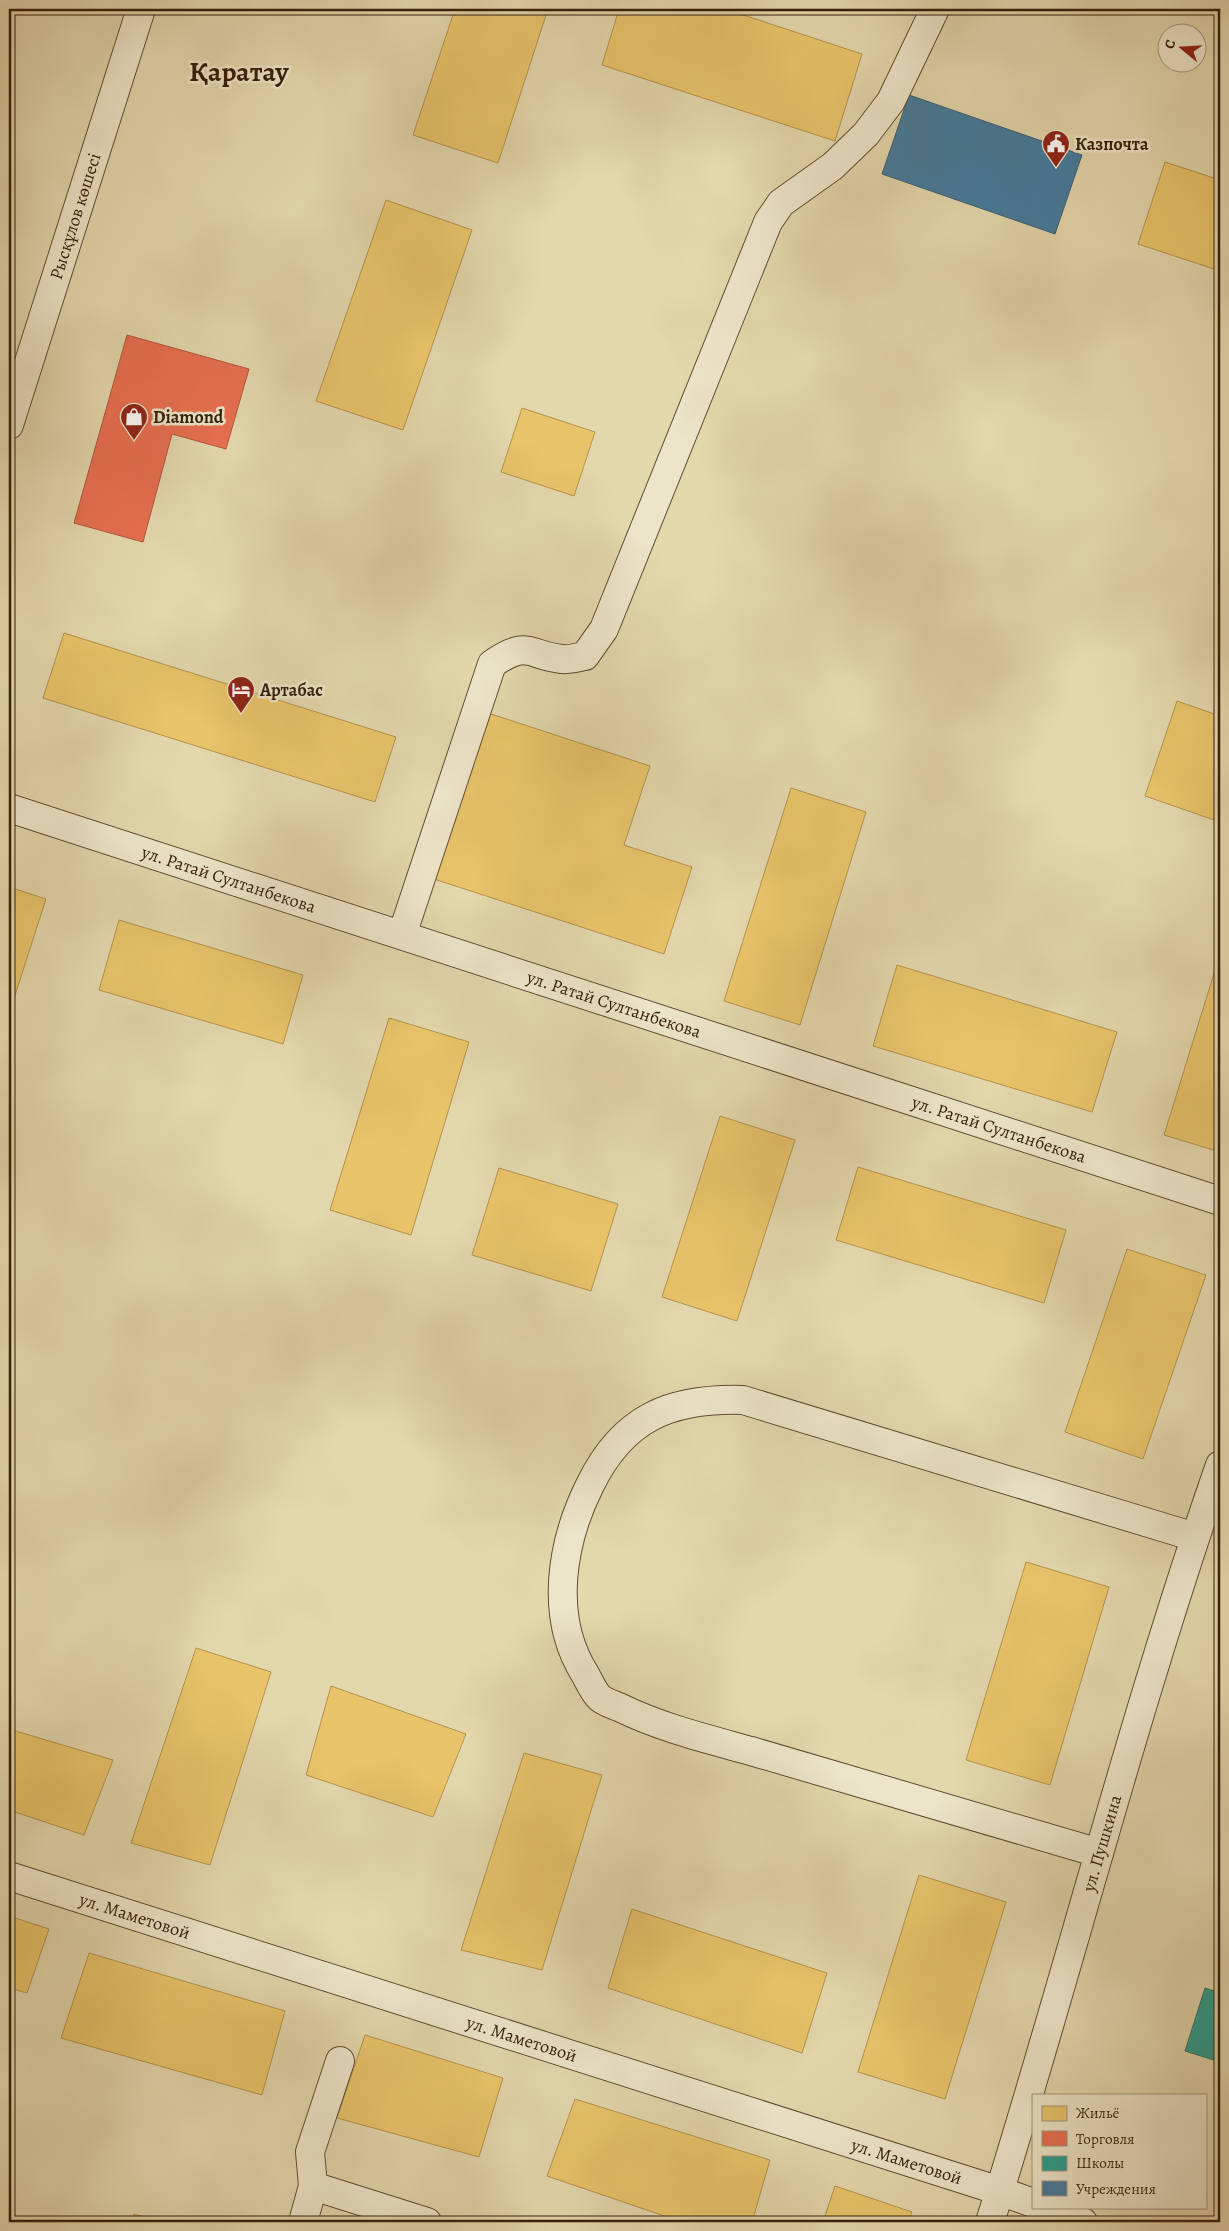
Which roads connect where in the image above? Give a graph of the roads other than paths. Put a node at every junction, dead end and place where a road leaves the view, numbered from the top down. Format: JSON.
{"nodes":[{"id":1,"x":141,"y":9,"type":"edge"},
{"id":2,"x":935,"y":9,"type":"edge"},
{"id":3,"x":9,"y":424,"type":"edge"},
{"id":4,"x":9,"y":808,"type":"edge"},
{"id":5,"x":402,"y":935,"type":"junction"},
{"id":6,"x":1220,"y":1201,"type":"edge"},
{"id":7,"x":1220,"y":1465,"type":"edge"},
{"id":8,"x":1195,"y":1537,"type":"junction"},
{"id":9,"x":1099,"y":1853,"type":"junction"},
{"id":10,"x":9,"y":1876,"type":"edge"},
{"id":11,"x":340,"y":2061,"type":"dead end"},
{"id":12,"x":313,"y":2186,"type":"junction"},
{"id":13,"x":1000,"y":2191,"type":"junction"},
{"id":14,"x":1032,"y":2203,"type":"edge"},
{"id":15,"x":1047,"y":2208,"type":"edge"},
{"id":16,"x":303,"y":2222,"type":"edge"},
{"id":17,"x":427,"y":2222,"type":"edge"},
{"id":18,"x":990,"y":2222,"type":"edge"},
{"id":19,"x":1083,"y":2222,"type":"edge"}],
"edges":[{"from":1,"to":3,"type":"street","name":"Рысқұлов көшесі"},
{"from":2,"to":5,"type":"street"},
{"from":4,"to":5,"type":"street","name":"ул. Ратай Султанбекова"},
{"from":5,"to":6,"type":"street","name":"ул. Ратай Султанбекова"},
{"from":7,"to":8,"type":"street","name":"ул. Пушкина"},
{"from":8,"to":9,"type":"street","name":"ул. Пушкина"},
{"from":8,"to":9,"type":"street"},
{"from":9,"to":13,"type":"street","name":"ул. Пушкина"},
{"from":10,"to":13,"type":"street","name":"ул. Маметовой"},
{"from":11,"to":12,"type":"street"},
{"from":12,"to":16,"type":"street"},
{"from":12,"to":17,"type":"street"},
{"from":13,"to":14,"type":"street","name":"ул. Маметовой"},
{"from":13,"to":18,"type":"street","name":"ул. Пушкина"},
{"from":15,"to":19,"type":"street"}]}
